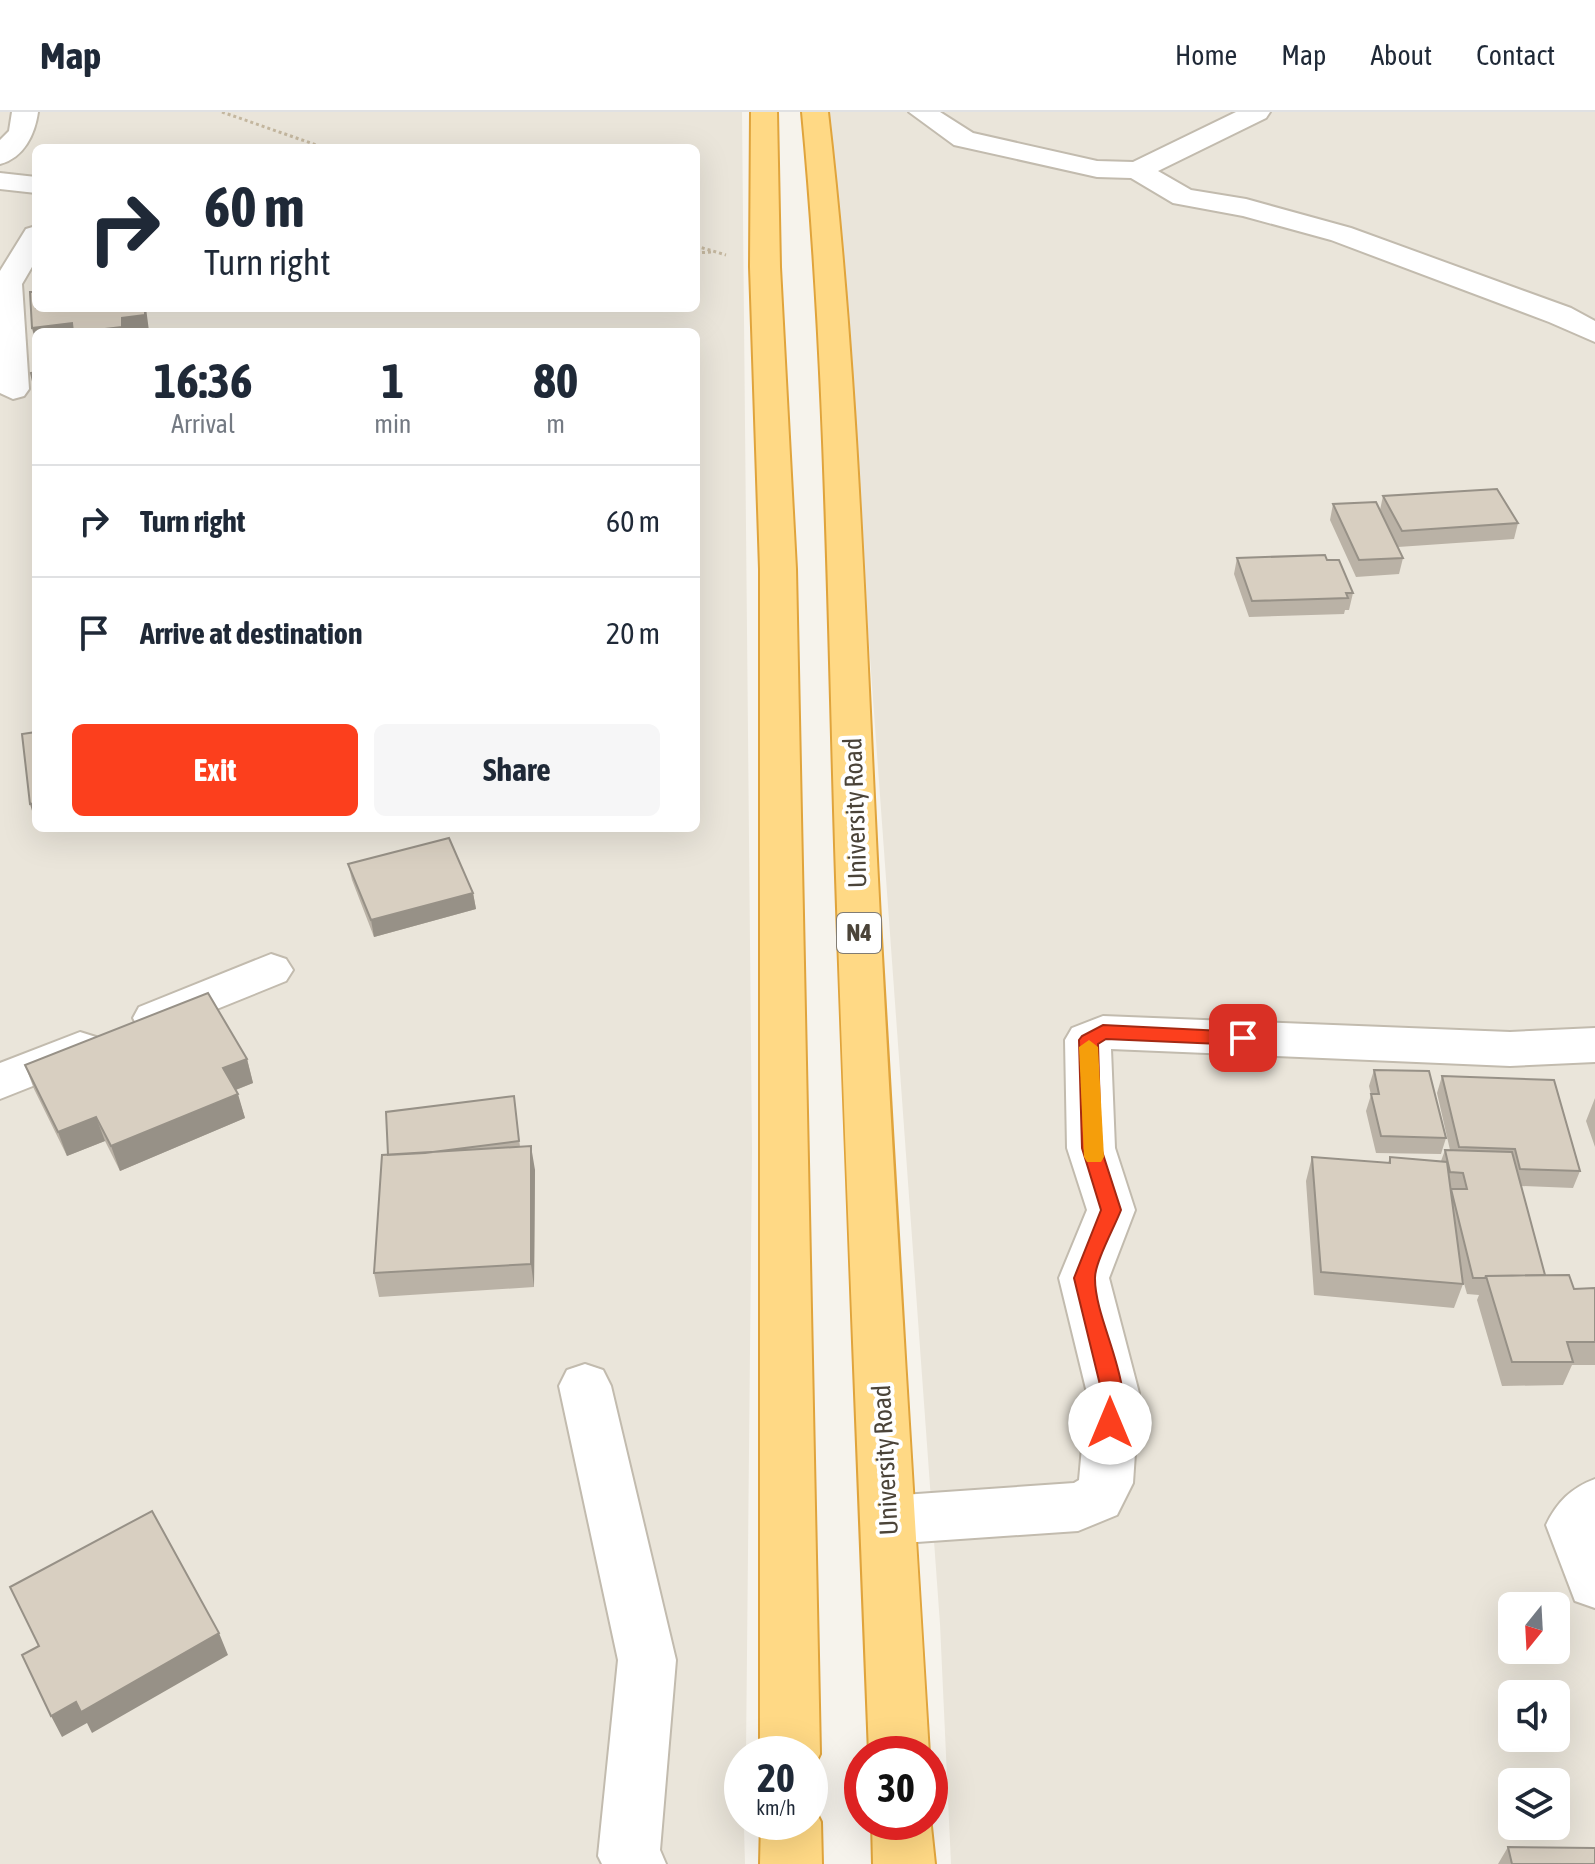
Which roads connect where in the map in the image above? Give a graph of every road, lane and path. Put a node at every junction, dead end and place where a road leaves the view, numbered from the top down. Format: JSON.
{"nodes":[{"id":1,"x":25,"y":112,"type":"edge"},
{"id":2,"x":222,"y":112,"type":"edge"},
{"id":3,"x":764,"y":112,"type":"edge"},
{"id":4,"x":815,"y":112,"type":"edge"},
{"id":5,"x":922,"y":112,"type":"edge"},
{"id":6,"x":1257,"y":112,"type":"edge"},
{"id":7,"x":314,"y":144,"type":"edge"},
{"id":8,"x":0,"y":156,"type":"edge"},
{"id":9,"x":1137,"y":170,"type":"junction"},
{"id":10,"x":0,"y":181,"type":"edge"},
{"id":11,"x":32,"y":185,"type":"edge"},
{"id":12,"x":32,"y":242,"type":"edge"},
{"id":13,"x":716,"y":251,"type":"dead end"},
{"id":14,"x":700,"y":253,"type":"edge"},
{"id":15,"x":1595,"y":333,"type":"edge"},
{"id":16,"x":13,"y":389,"type":"dead end"},
{"id":17,"x":271,"y":970,"type":"dead end"},
{"id":18,"x":1595,"y":1045,"type":"edge"},
{"id":19,"x":0,"y":1082,"type":"edge"},
{"id":20,"x":585,"y":1386,"type":"dead end"},
{"id":21,"x":1595,"y":1503,"type":"edge"},
{"id":22,"x":888,"y":1520,"type":"junction"},
{"id":23,"x":1595,"y":1583,"type":"edge"},
{"id":24,"x":790,"y":1736,"type":"edge"},
{"id":25,"x":898,"y":1736,"type":"edge"},
{"id":26,"x":791,"y":1840,"type":"edge"},
{"id":27,"x":903,"y":1840,"type":"edge"},
{"id":28,"x":635,"y":1864,"type":"edge"},
{"id":29,"x":791,"y":1864,"type":"edge"},
{"id":30,"x":904,"y":1864,"type":"edge"}],
"edges":[{"from":1,"to":8,"type":"street"},
{"from":2,"to":7,"type":"path"},
{"from":3,"to":24,"type":"highway"},
{"from":4,"to":22,"type":"highway","name":"University Road","number":"N4"},
{"from":5,"to":9,"type":"street"},
{"from":6,"to":9,"type":"street"},
{"from":9,"to":15,"type":"street"},
{"from":10,"to":11,"type":"street"},
{"from":12,"to":16,"type":"street"},
{"from":13,"to":14,"type":"path"},
{"from":17,"to":19,"type":"street"},
{"from":18,"to":22,"type":"street"},
{"from":20,"to":28,"type":"street"},
{"from":21,"to":23,"type":"street"},
{"from":22,"to":25,"type":"highway","name":"University Road","number":"N4"},
{"from":26,"to":29,"type":"highway"},
{"from":27,"to":30,"type":"highway"}]}
